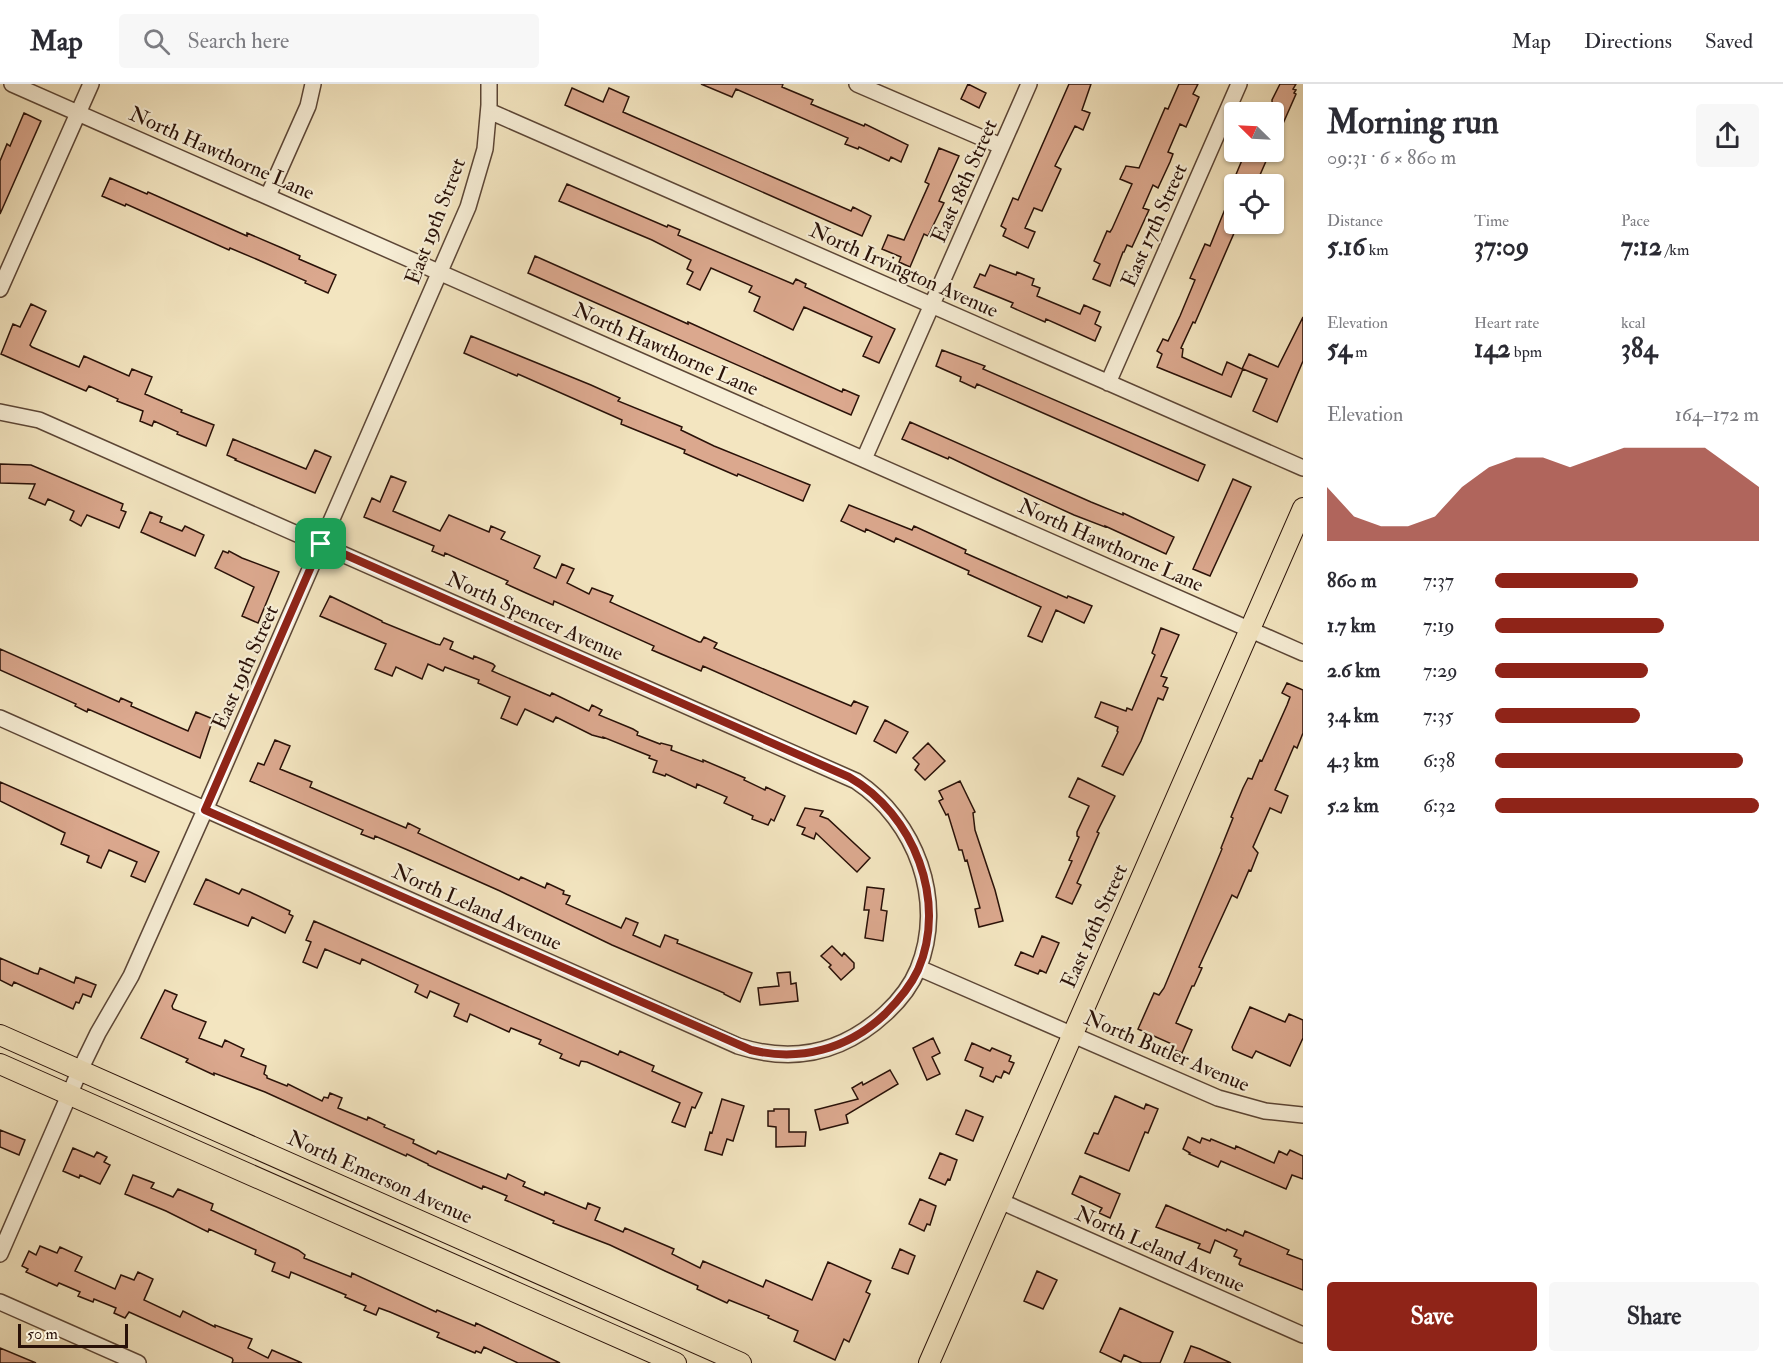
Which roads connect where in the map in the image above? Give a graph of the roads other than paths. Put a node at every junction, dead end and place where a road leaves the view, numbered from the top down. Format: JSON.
{"nodes":[{"id":1,"x":12,"y":84,"type":"edge"},
{"id":2,"x":91,"y":84,"type":"edge"},
{"id":3,"x":313,"y":84,"type":"edge"},
{"id":4,"x":489,"y":84,"type":"edge"},
{"id":5,"x":857,"y":84,"type":"edge"},
{"id":6,"x":1029,"y":84,"type":"edge"},
{"id":7,"x":1239,"y":84,"type":"edge"},
{"id":8,"x":489,"y":111,"type":"junction"},
{"id":9,"x":78,"y":112,"type":"junction"},
{"id":10,"x":1001,"y":147,"type":"junction"},
{"id":11,"x":267,"y":196,"type":"junction"},
{"id":12,"x":439,"y":272,"type":"junction"},
{"id":13,"x":0,"y":289,"type":"edge"},
{"id":14,"x":932,"y":306,"type":"junction"},
{"id":15,"x":1108,"y":382,"type":"junction"},
{"id":16,"x":0,"y":412,"type":"edge"},
{"id":17,"x":864,"y":459,"type":"junction"},
{"id":18,"x":1303,"y":468,"type":"edge"},
{"id":19,"x":1303,"y":508,"type":"edge"},
{"id":20,"x":1299,"y":529,"type":"edge"},
{"id":21,"x":321,"y":544,"type":"junction"},
{"id":22,"x":1250,"y":629,"type":"junction"},
{"id":23,"x":1303,"y":653,"type":"edge"},
{"id":24,"x":0,"y":718,"type":"edge"},
{"id":25,"x":205,"y":810,"type":"junction"},
{"id":26,"x":919,"y":968,"type":"junction"},
{"id":27,"x":0,"y":1035,"type":"edge"},
{"id":28,"x":1073,"y":1035,"type":"junction"},
{"id":29,"x":0,"y":1064,"type":"edge"},
{"id":30,"x":80,"y":1070,"type":"junction"},
{"id":31,"x":69,"y":1095,"type":"junction"},
{"id":32,"x":1303,"y":1115,"type":"edge"},
{"id":33,"x":1000,"y":1201,"type":"junction"},
{"id":34,"x":0,"y":1254,"type":"edge"},
{"id":35,"x":0,"y":1302,"type":"edge"},
{"id":36,"x":1303,"y":1335,"type":"edge"},
{"id":37,"x":138,"y":1363,"type":"edge"},
{"id":38,"x":676,"y":1363,"type":"edge"},
{"id":39,"x":741,"y":1363,"type":"edge"},
{"id":40,"x":929,"y":1363,"type":"edge"}],
"edges":[{"from":1,"to":9,"type":"street","name":"North Hawthorne Lane"},
{"from":2,"to":9,"type":"street"},
{"from":3,"to":11,"type":"street"},
{"from":4,"to":8,"type":"street","name":"East 19th Street"},
{"from":5,"to":10,"type":"street"},
{"from":6,"to":10,"type":"street","name":"East 18th Street"},
{"from":7,"to":15,"type":"street","name":"East 17th Street"},
{"from":8,"to":12,"type":"street","name":"East 19th Street"},
{"from":8,"to":14,"type":"street","name":"North Irvington Avenue"},
{"from":9,"to":11,"type":"street","name":"North Hawthorne Lane"},
{"from":9,"to":13,"type":"street"},
{"from":10,"to":14,"type":"street","name":"East 18th Street"},
{"from":11,"to":12,"type":"street","name":"North Hawthorne Lane"},
{"from":12,"to":17,"type":"street","name":"North Hawthorne Lane"},
{"from":12,"to":21,"type":"street","name":"East 19th Street"},
{"from":14,"to":15,"type":"street","name":"North Irvington Avenue"},
{"from":14,"to":17,"type":"street","name":"East 18th Street"},
{"from":15,"to":18,"type":"street","name":"North Irvington Avenue"},
{"from":16,"to":21,"type":"street","name":"North Spencer Avenue"},
{"from":17,"to":22,"type":"street","name":"North Hawthorne Lane"},
{"from":19,"to":20,"type":"main road","name":"East 16th Street"},
{"from":20,"to":22,"type":"main road","name":"East 16th Street"},
{"from":21,"to":25,"type":"street","name":"East 19th Street"},
{"from":21,"to":26,"type":"street","name":"North Spencer Avenue"},
{"from":22,"to":23,"type":"street","name":"North Hawthorne Lane"},
{"from":22,"to":28,"type":"main road","name":"East 16th Street"},
{"from":24,"to":25,"type":"street","name":"North Leland Avenue"},
{"from":25,"to":26,"type":"street","name":"North Leland Avenue"},
{"from":25,"to":30,"type":"street","name":"East 19th Street"},
{"from":26,"to":28,"type":"street","name":"North Butler Avenue"},
{"from":27,"to":30,"type":"main road","name":"North Emerson Avenue"},
{"from":28,"to":32,"type":"street","name":"North Butler Avenue"},
{"from":28,"to":33,"type":"main road","name":"East 16th Street"},
{"from":29,"to":31,"type":"main road"},
{"from":30,"to":31,"type":"street","name":"East 19th Street"},
{"from":30,"to":39,"type":"main road","name":"North Emerson Avenue"},
{"from":31,"to":34,"type":"street","name":"East 19th Street"},
{"from":31,"to":38,"type":"main road"},
{"from":33,"to":36,"type":"street","name":"North Leland Avenue"},
{"from":33,"to":40,"type":"main road","name":"East 16th Street"},
{"from":35,"to":37,"type":"street"}]}
